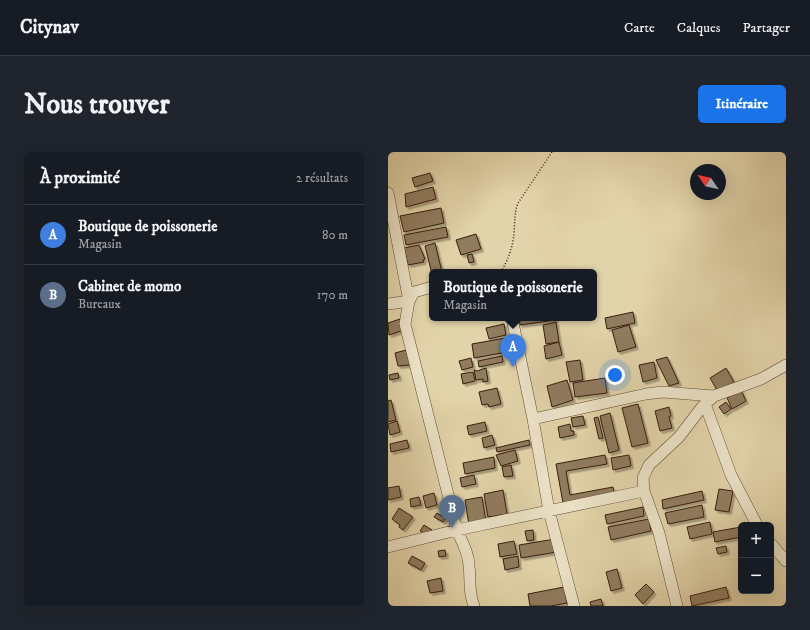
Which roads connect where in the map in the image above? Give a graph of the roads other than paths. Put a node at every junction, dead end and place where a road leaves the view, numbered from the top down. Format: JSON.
{"nodes":[{"id":1,"x":388,"y":193,"type":"edge"},
{"id":2,"x":429,"y":288,"type":"edge"},
{"id":3,"x":409,"y":302,"type":"junction"},
{"id":4,"x":388,"y":304,"type":"edge"},
{"id":5,"x":513,"y":321,"type":"edge"},
{"id":6,"x":786,"y":365,"type":"edge"},
{"id":7,"x":714,"y":396,"type":"junction"},
{"id":8,"x":705,"y":404,"type":"junction"},
{"id":9,"x":533,"y":419,"type":"junction"},
{"id":10,"x":644,"y":491,"type":"junction"},
{"id":11,"x":549,"y":511,"type":"junction"},
{"id":12,"x":755,"y":522,"type":"edge"},
{"id":13,"x":457,"y":530,"type":"junction"},
{"id":14,"x":388,"y":547,"type":"edge"},
{"id":15,"x":774,"y":547,"type":"edge"},
{"id":16,"x":786,"y":561,"type":"edge"},
{"id":17,"x":474,"y":606,"type":"edge"},
{"id":18,"x":574,"y":606,"type":"edge"},
{"id":19,"x":677,"y":606,"type":"edge"}],
"edges":[{"from":1,"to":3,"type":"street"},
{"from":2,"to":3,"type":"street"},
{"from":3,"to":4,"type":"street"},
{"from":3,"to":13,"type":"street"},
{"from":5,"to":9,"type":"street"},
{"from":6,"to":7,"type":"street"},
{"from":7,"to":8,"type":"street"},
{"from":7,"to":9,"type":"street"},
{"from":8,"to":10,"type":"street"},
{"from":8,"to":12,"type":"street"},
{"from":9,"to":11,"type":"street"},
{"from":10,"to":11,"type":"street"},
{"from":10,"to":19,"type":"street"},
{"from":11,"to":13,"type":"street"},
{"from":11,"to":18,"type":"street"},
{"from":13,"to":14,"type":"street"},
{"from":13,"to":17,"type":"street"},
{"from":15,"to":16,"type":"street"}]}
